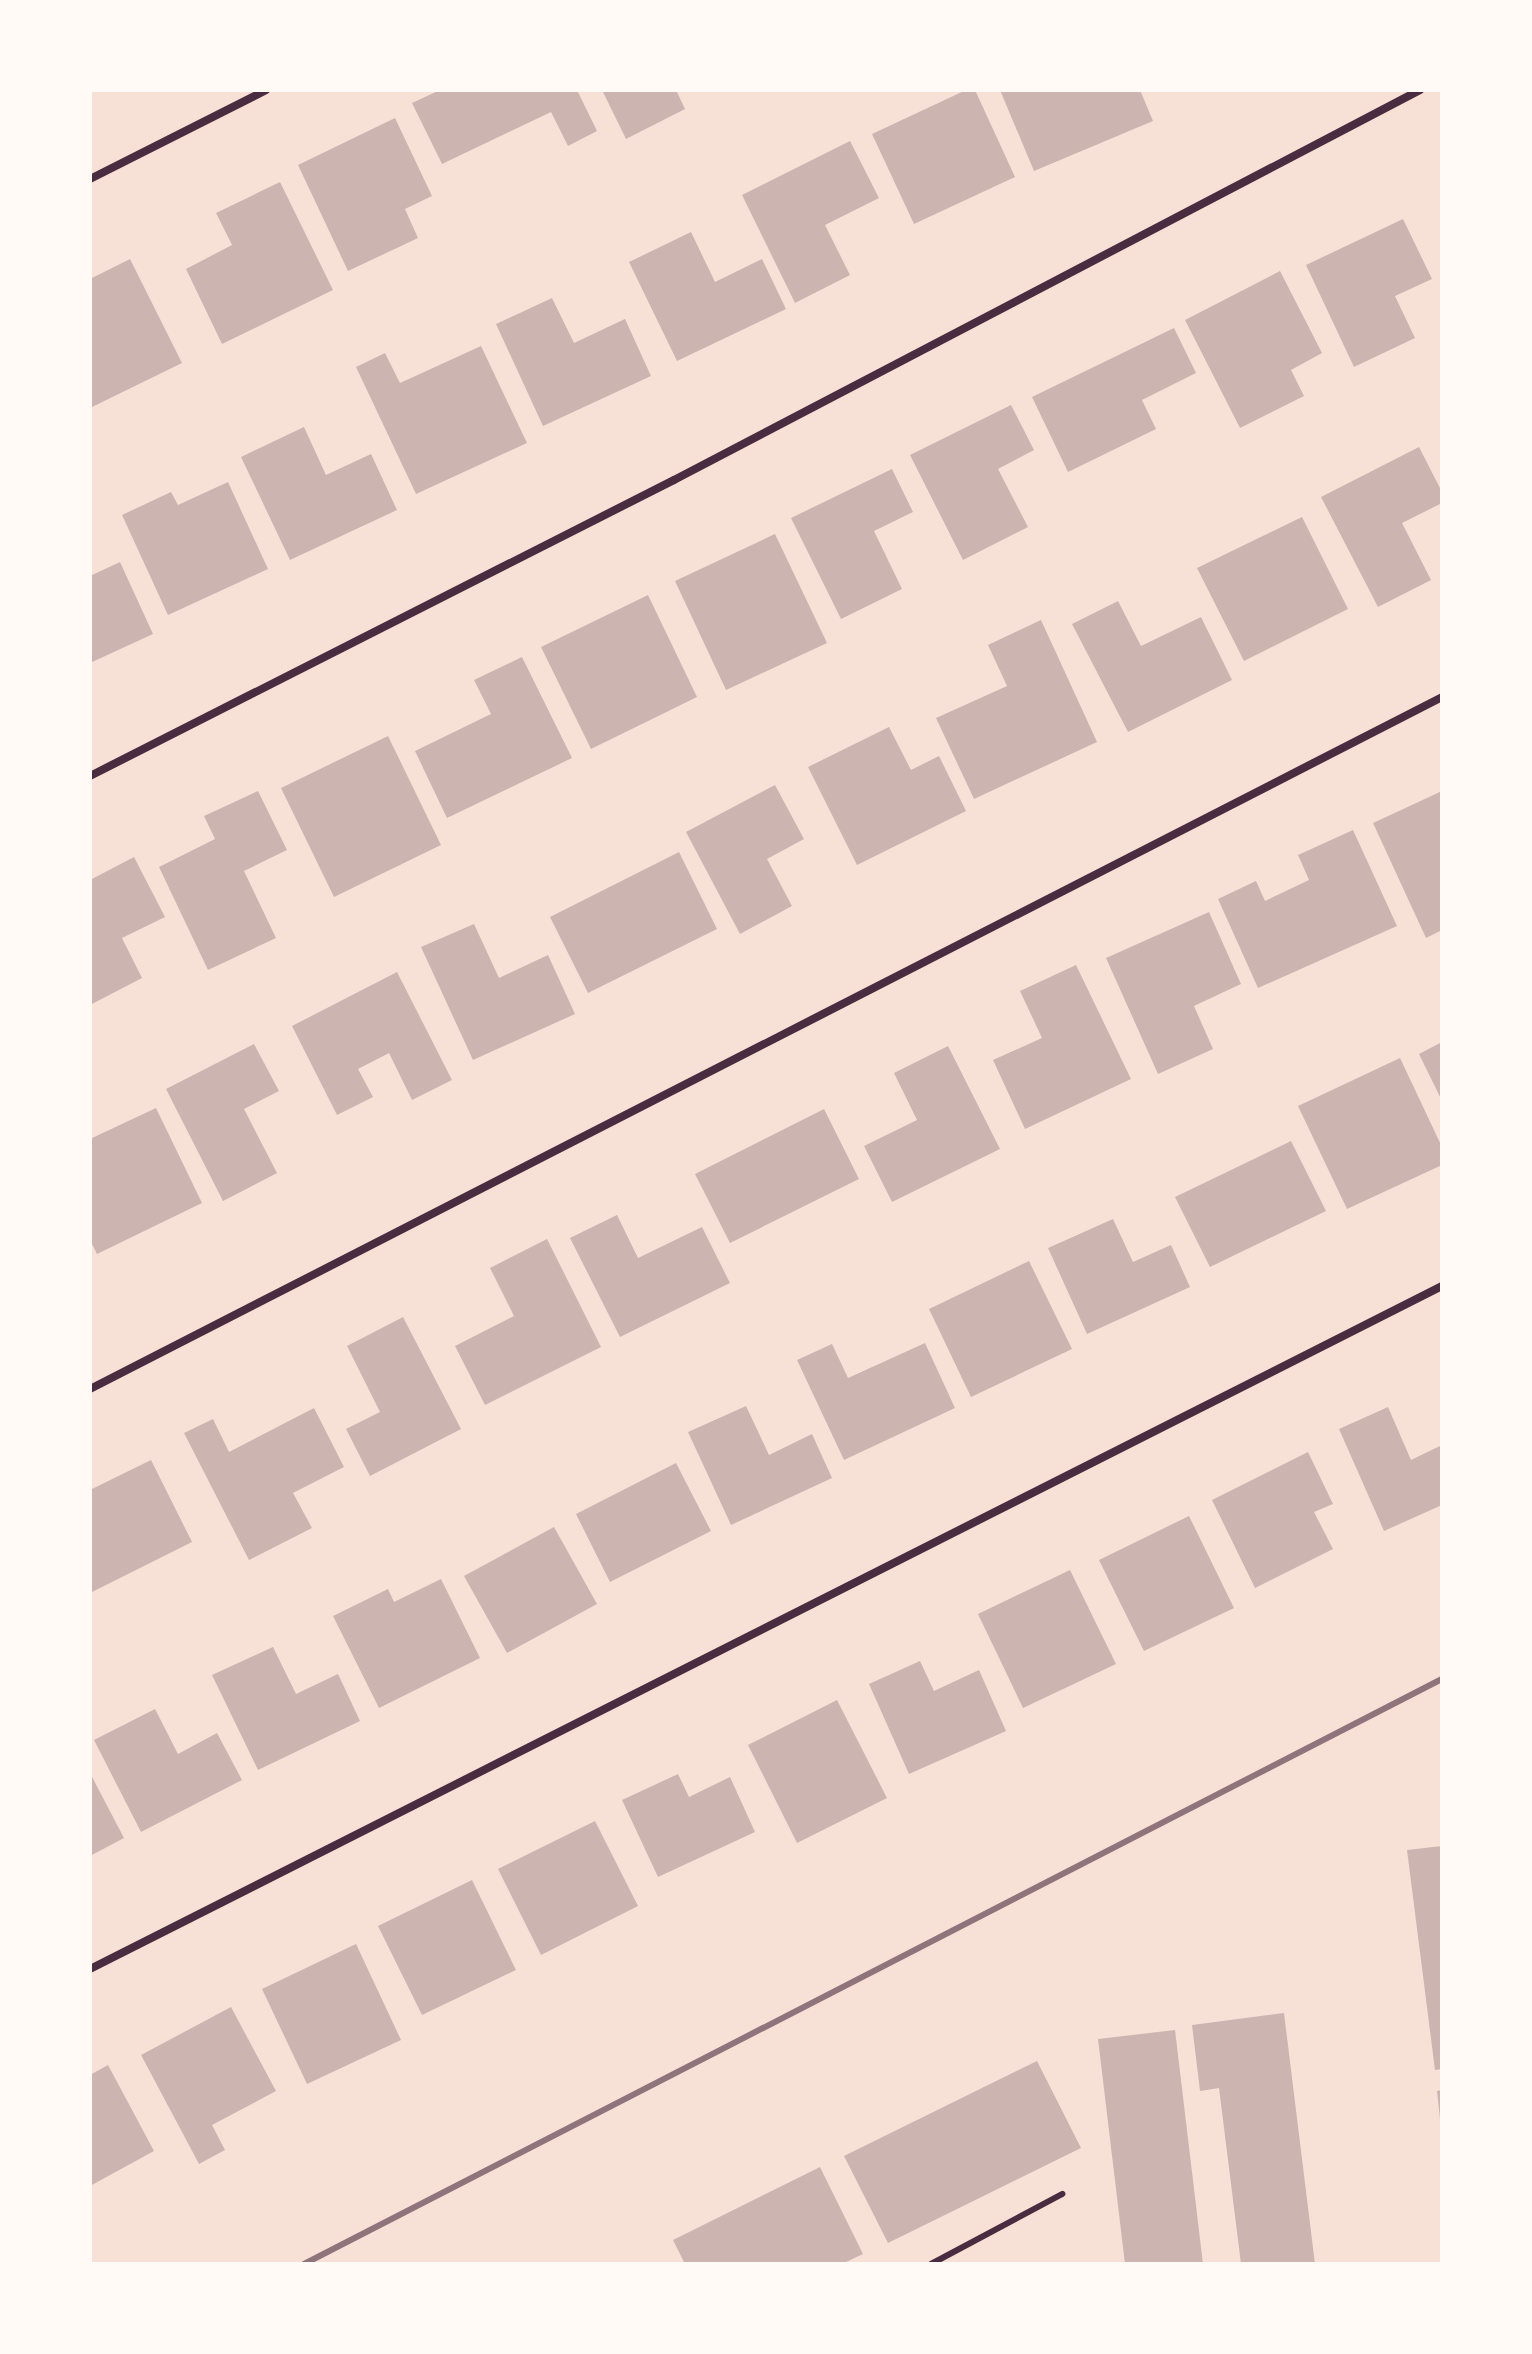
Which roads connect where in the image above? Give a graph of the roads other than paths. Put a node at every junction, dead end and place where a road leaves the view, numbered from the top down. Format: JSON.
{"nodes":[{"id":1,"x":266,"y":90,"type":"edge"},
{"id":2,"x":1420,"y":90,"type":"edge"},
{"id":3,"x":90,"y":179,"type":"edge"},
{"id":4,"x":1442,"y":697,"type":"edge"},
{"id":5,"x":90,"y":776,"type":"edge"},
{"id":6,"x":1442,"y":1286,"type":"edge"},
{"id":7,"x":90,"y":1389,"type":"edge"},
{"id":8,"x":90,"y":1969,"type":"edge"},
{"id":9,"x":1062,"y":2194,"type":"dead end"},
{"id":10,"x":948,"y":2255,"type":"junction"},
{"id":11,"x":931,"y":2264,"type":"edge"},
{"id":12,"x":949,"y":2264,"type":"edge"}],
"edges":[{"from":1,"to":3,"type":"street"},
{"from":2,"to":5,"type":"street"},
{"from":4,"to":7,"type":"street"},
{"from":6,"to":8,"type":"street"},
{"from":9,"to":10,"type":"lane"},
{"from":10,"to":11,"type":"lane"},
{"from":10,"to":12,"type":"lane"}]}
